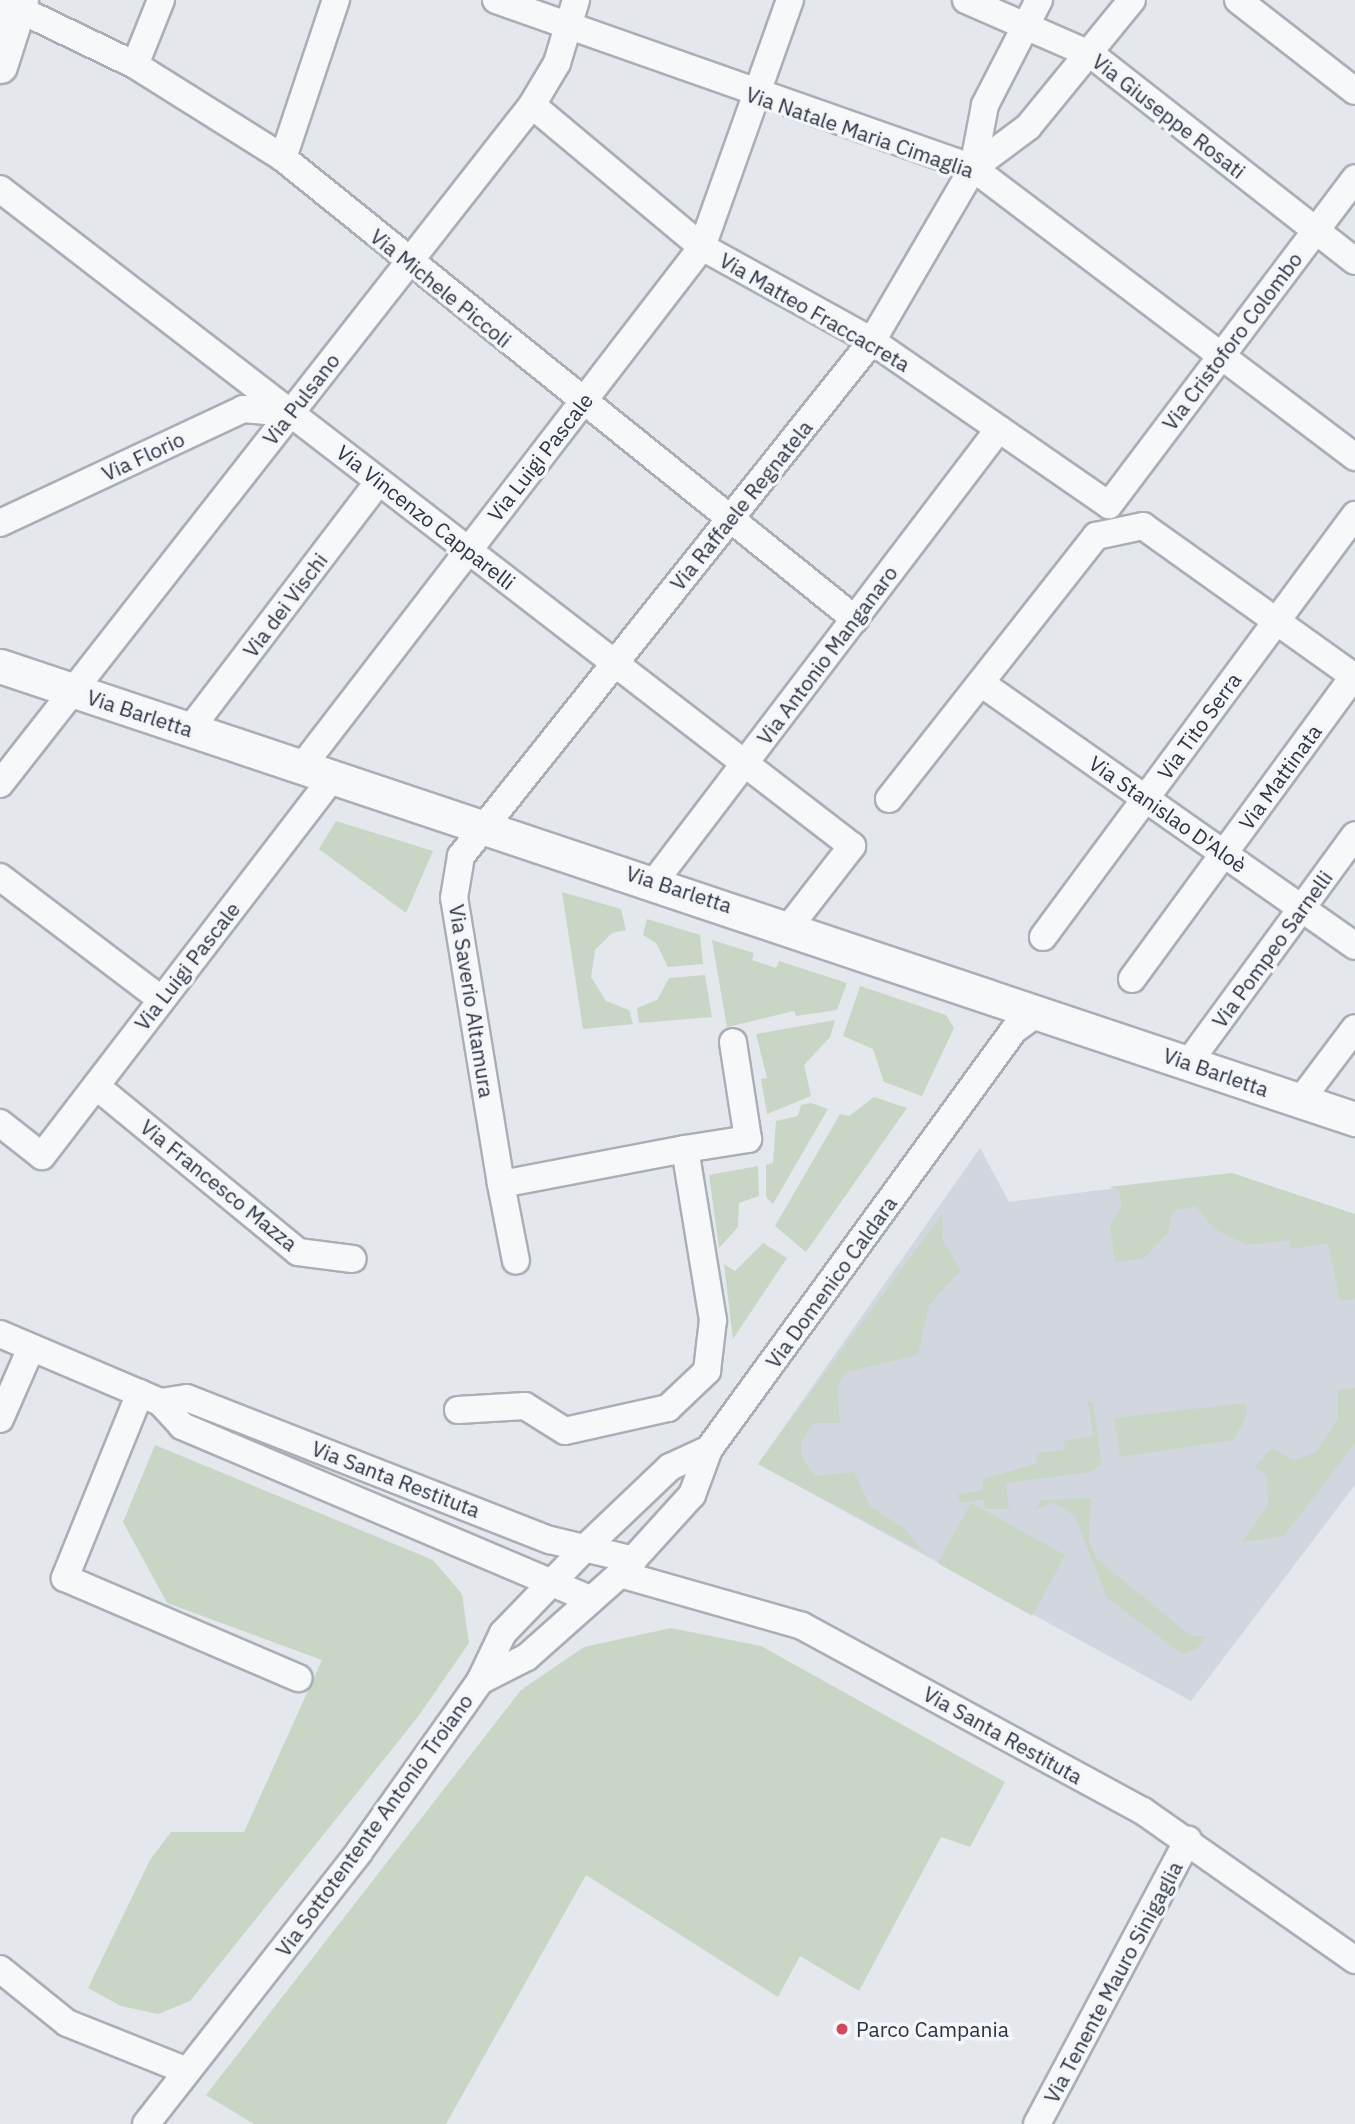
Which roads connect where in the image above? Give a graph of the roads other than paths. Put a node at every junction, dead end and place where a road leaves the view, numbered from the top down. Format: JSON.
{"nodes":[{"id":1,"x":161,"y":0,"type":"edge"},
{"id":2,"x":336,"y":0,"type":"edge"},
{"id":3,"x":496,"y":0,"type":"edge"},
{"id":4,"x":576,"y":0,"type":"edge"},
{"id":5,"x":790,"y":0,"type":"edge"},
{"id":6,"x":966,"y":0,"type":"edge"},
{"id":7,"x":1132,"y":0,"type":"edge"},
{"id":8,"x":1238,"y":0,"type":"edge"},
{"id":9,"x":14,"y":2,"type":"edge"},
{"id":10,"x":1033,"y":12,"type":"edge"},
{"id":11,"x":568,"y":27,"type":"junction"},
{"id":12,"x":1091,"y":55,"type":"junction"},
{"id":13,"x":135,"y":65,"type":"junction"},
{"id":14,"x":0,"y":66,"type":"edge"},
{"id":15,"x":1355,"y":91,"type":"edge"},
{"id":16,"x":755,"y":96,"type":"junction"},
{"id":17,"x":532,"y":104,"type":"junction"},
{"id":18,"x":283,"y":158,"type":"junction"},
{"id":19,"x":973,"y":168,"type":"junction"},
{"id":20,"x":1355,"y":178,"type":"edge"},
{"id":21,"x":0,"y":189,"type":"edge"},
{"id":22,"x":1316,"y":230,"type":"junction"},
{"id":23,"x":702,"y":247,"type":"junction"},
{"id":24,"x":1355,"y":261,"type":"edge"},
{"id":25,"x":408,"y":262,"type":"junction"},
{"id":26,"x":872,"y":341,"type":"junction"},
{"id":27,"x":1223,"y":354,"type":"junction"},
{"id":28,"x":582,"y":402,"type":"junction"},
{"id":29,"x":290,"y":413,"type":"junction"},
{"id":30,"x":999,"y":429,"type":"junction"},
{"id":31,"x":1355,"y":457,"type":"edge"},
{"id":32,"x":379,"y":481,"type":"junction"},
{"id":33,"x":1110,"y":505,"type":"joint"},
{"id":34,"x":1355,"y":515,"type":"edge"},
{"id":35,"x":731,"y":520,"type":"junction"},
{"id":36,"x":0,"y":523,"type":"edge"},
{"id":37,"x":469,"y":550,"type":"junction"},
{"id":38,"x":855,"y":619,"type":"junction"},
{"id":39,"x":1277,"y":621,"type":"junction"},
{"id":40,"x":611,"y":660,"type":"junction"},
{"id":41,"x":0,"y":666,"type":"edge"},
{"id":42,"x":1355,"y":676,"type":"edge"},
{"id":43,"x":981,"y":683,"type":"junction"},
{"id":44,"x":72,"y":691,"type":"junction"},
{"id":45,"x":191,"y":728,"type":"junction"},
{"id":46,"x":745,"y":763,"type":"junction"},
{"id":47,"x":301,"y":768,"type":"junction"},
{"id":48,"x":333,"y":778,"type":"junction"},
{"id":49,"x":0,"y":784,"type":"edge"},
{"id":50,"x":1146,"y":798,"type":"junction"},
{"id":51,"x":889,"y":799,"type":"dead end"},
{"id":52,"x":485,"y":825,"type":"junction"},
{"id":53,"x":1355,"y":835,"type":"edge"},
{"id":54,"x":1224,"y":854,"type":"junction"},
{"id":55,"x":0,"y":877,"type":"edge"},
{"id":56,"x":655,"y":881,"type":"junction"},
{"id":57,"x":1302,"y":908,"type":"junction"},
{"id":58,"x":790,"y":926,"type":"junction"},
{"id":59,"x":1043,"y":936,"type":"dead end"},
{"id":60,"x":1355,"y":946,"type":"edge"},
{"id":61,"x":1132,"y":979,"type":"dead end"},
{"id":62,"x":160,"y":999,"type":"junction"},
{"id":63,"x":1040,"y":1011,"type":"junction"},
{"id":64,"x":1355,"y":1028,"type":"edge"},
{"id":65,"x":733,"y":1042,"type":"dead end"},
{"id":66,"x":1189,"y":1062,"type":"junction"},
{"id":67,"x":96,"y":1086,"type":"junction"},
{"id":68,"x":1300,"y":1101,"type":"junction"},
{"id":69,"x":1355,"y":1119,"type":"edge"},
{"id":70,"x":0,"y":1123,"type":"edge"},
{"id":71,"x":685,"y":1149,"type":"junction"},
{"id":72,"x":501,"y":1184,"type":"junction"},
{"id":73,"x":353,"y":1259,"type":"dead end"},
{"id":74,"x":516,"y":1261,"type":"dead end"},
{"id":75,"x":0,"y":1334,"type":"edge"},
{"id":76,"x":31,"y":1348,"type":"junction"},
{"id":77,"x":150,"y":1398,"type":"junction"},
{"id":78,"x":458,"y":1410,"type":"dead end"},
{"id":79,"x":0,"y":1419,"type":"edge"},
{"id":80,"x":709,"y":1450,"type":"junction"},
{"id":81,"x":586,"y":1547,"type":"junction"},
{"id":82,"x":627,"y":1567,"type":"junction"},
{"id":83,"x":550,"y":1583,"type":"junction"},
{"id":84,"x":592,"y":1600,"type":"junction"},
{"id":85,"x":298,"y":1678,"type":"dead end"},
{"id":86,"x":480,"y":1681,"type":"junction"},
{"id":87,"x":1188,"y":1840,"type":"junction"},
{"id":88,"x":1355,"y":1960,"type":"edge"},
{"id":89,"x":0,"y":1969,"type":"edge"},
{"id":90,"x":187,"y":2071,"type":"junction"},
{"id":91,"x":146,"y":2124,"type":"edge"},
{"id":92,"x":1037,"y":2124,"type":"edge"}],
"edges":[{"from":1,"to":13,"type":"street"},
{"from":2,"to":18,"type":"street"},
{"from":3,"to":11,"type":"street","name":"Via Natale Maria Cimaglia"},
{"from":4,"to":11,"type":"street","name":"Via Pulsano"},
{"from":5,"to":16,"type":"street","name":"Via Luigi Pascale"},
{"from":6,"to":10,"type":"street","name":"Via Giuseppe Rosati"},
{"from":7,"to":12,"type":"street"},
{"from":8,"to":15,"type":"street"},
{"from":9,"to":13,"type":"street","name":"Via Michele Piccoli"},
{"from":9,"to":14,"type":"street"},
{"from":10,"to":12,"type":"street","name":"Via Giuseppe Rosati"},
{"from":10,"to":19,"type":"street"},
{"from":11,"to":16,"type":"street","name":"Via Natale Maria Cimaglia"},
{"from":11,"to":17,"type":"street","name":"Via Pulsano"},
{"from":12,"to":19,"type":"street"},
{"from":12,"to":22,"type":"street","name":"Via Giuseppe Rosati"},
{"from":13,"to":18,"type":"street","name":"Via Michele Piccoli"},
{"from":16,"to":19,"type":"street","name":"Via Natale Maria Cimaglia"},
{"from":16,"to":23,"type":"street","name":"Via Luigi Pascale"},
{"from":17,"to":23,"type":"street","name":"Via Matteo Fraccacreta"},
{"from":17,"to":25,"type":"street","name":"Via Pulsano"},
{"from":18,"to":25,"type":"street","name":"Via Michele Piccoli"},
{"from":19,"to":26,"type":"street","name":"Via Raffaele Regnatela"},
{"from":19,"to":27,"type":"street","name":"Via Natale Maria Cimaglia"},
{"from":20,"to":22,"type":"street","name":"Via Cristoforo Colombo"},
{"from":21,"to":29,"type":"street","name":"Via Vincenzo Capparelli"},
{"from":22,"to":24,"type":"street","name":"Via Giuseppe Rosati"},
{"from":22,"to":27,"type":"street","name":"Via Cristoforo Colombo"},
{"from":23,"to":26,"type":"street","name":"Via Matteo Fraccacreta"},
{"from":23,"to":28,"type":"street","name":"Via Luigi Pascale"},
{"from":25,"to":28,"type":"street","name":"Via Michele Piccoli"},
{"from":25,"to":29,"type":"street","name":"Via Pulsano"},
{"from":26,"to":30,"type":"street","name":"Via Matteo Fraccacreta"},
{"from":26,"to":35,"type":"street","name":"Via Raffaele Regnatela"},
{"from":27,"to":31,"type":"street","name":"Via Natale Maria Cimaglia"},
{"from":27,"to":33,"type":"street","name":"Via Cristoforo Colombo"},
{"from":28,"to":35,"type":"street","name":"Via Michele Piccoli"},
{"from":28,"to":37,"type":"street","name":"Via Luigi Pascale"},
{"from":29,"to":32,"type":"street","name":"Via Vincenzo Capparelli"},
{"from":29,"to":36,"type":"street","name":"Via Florio"},
{"from":29,"to":44,"type":"street","name":"Via Pulsano"},
{"from":30,"to":33,"type":"street","name":"Via Matteo Fraccacreta"},
{"from":30,"to":38,"type":"street","name":"Via Antonio Manganaro"},
{"from":32,"to":37,"type":"street","name":"Via Vincenzo Capparelli"},
{"from":32,"to":45,"type":"street","name":"Via dei Vischi"},
{"from":34,"to":39,"type":"street","name":"Via Tito Serra"},
{"from":35,"to":38,"type":"street","name":"Via Michele Piccoli"},
{"from":35,"to":40,"type":"street","name":"Via Raffaele Regnatela"},
{"from":37,"to":40,"type":"street","name":"Via Vincenzo Capparelli"},
{"from":37,"to":47,"type":"street","name":"Via Luigi Pascale"},
{"from":38,"to":46,"type":"street","name":"Via Antonio Manganaro"},
{"from":39,"to":42,"type":"street"},
{"from":39,"to":43,"type":"street"},
{"from":39,"to":50,"type":"street","name":"Via Tito Serra"},
{"from":40,"to":46,"type":"street","name":"Via Vincenzo Capparelli"},
{"from":40,"to":52,"type":"street","name":"Via Raffaele Regnatela"},
{"from":41,"to":44,"type":"street","name":"Via Barletta"},
{"from":42,"to":54,"type":"street","name":"Via Mattinata"},
{"from":43,"to":50,"type":"street","name":"Via Stanislao D'Aloè"},
{"from":43,"to":51,"type":"street"},
{"from":44,"to":45,"type":"street","name":"Via Barletta"},
{"from":44,"to":49,"type":"street","name":"Via Pulsano"},
{"from":45,"to":47,"type":"street","name":"Via Barletta"},
{"from":46,"to":56,"type":"street","name":"Via Antonio Manganaro"},
{"from":46,"to":58,"type":"street","name":"Via Vincenzo Capparelli"},
{"from":47,"to":48,"type":"street","name":"Via Barletta"},
{"from":48,"to":52,"type":"street","name":"Via Barletta"},
{"from":48,"to":62,"type":"street","name":"Via Luigi Pascale"},
{"from":50,"to":54,"type":"street","name":"Via Stanislao D'Aloè"},
{"from":50,"to":59,"type":"street","name":"Via Tito Serra"},
{"from":52,"to":56,"type":"street","name":"Via Barletta"},
{"from":52,"to":72,"type":"street","name":"Via Saverio Altamura"},
{"from":53,"to":57,"type":"street","name":"Via Pompeo Sarnelli"},
{"from":54,"to":57,"type":"street","name":"Via Stanislao D'Aloè"},
{"from":54,"to":61,"type":"street","name":"Via Mattinata"},
{"from":55,"to":62,"type":"street"},
{"from":56,"to":58,"type":"street","name":"Via Barletta"},
{"from":57,"to":60,"type":"street","name":"Via Stanislao D'Aloè"},
{"from":57,"to":66,"type":"street","name":"Via Pompeo Sarnelli"},
{"from":58,"to":63,"type":"street","name":"Via Barletta"},
{"from":62,"to":67,"type":"street","name":"Via Luigi Pascale"},
{"from":63,"to":66,"type":"street","name":"Via Barletta"},
{"from":63,"to":80,"type":"street","name":"Via Domenico Caldara"},
{"from":64,"to":68,"type":"street"},
{"from":65,"to":71,"type":"street"},
{"from":66,"to":68,"type":"street","name":"Via Barletta"},
{"from":67,"to":70,"type":"street","name":"Via Luigi Pascale"},
{"from":67,"to":73,"type":"street","name":"Via Francesco Mazza"},
{"from":68,"to":69,"type":"street","name":"Via Barletta"},
{"from":71,"to":72,"type":"street"},
{"from":71,"to":78,"type":"street"},
{"from":72,"to":74,"type":"street","name":"Via Saverio Altamura"},
{"from":75,"to":76,"type":"street","name":"Via Santa Restituta"},
{"from":76,"to":77,"type":"street","name":"Via Santa Restituta"},
{"from":76,"to":79,"type":"street"},
{"from":77,"to":81,"type":"street","name":"Via Santa Restituta"},
{"from":77,"to":83,"type":"street","name":"Via Santa Restituta"},
{"from":77,"to":85,"type":"street"},
{"from":80,"to":81,"type":"street"},
{"from":80,"to":82,"type":"street","name":"Via Domenico Caldara"},
{"from":81,"to":82,"type":"street","name":"Via Santa Restituta"},
{"from":81,"to":83,"type":"street"},
{"from":82,"to":84,"type":"street","name":"Via Sottotentente Antonio Troiano"},
{"from":82,"to":87,"type":"street","name":"Via Santa Restituta"},
{"from":83,"to":84,"type":"street","name":"Via Santa Restituta"},
{"from":83,"to":86,"type":"street"},
{"from":84,"to":86,"type":"street","name":"Via Sottotentente Antonio Troiano"},
{"from":86,"to":90,"type":"street","name":"Via Sottotentente Antonio Troiano"},
{"from":87,"to":88,"type":"street","name":"Via Santa Restituta"},
{"from":87,"to":92,"type":"street","name":"Via Tenente Mauro Sinigaglia"},
{"from":89,"to":90,"type":"street"},
{"from":90,"to":91,"type":"street","name":"Via Sottotentente Antonio Troiano"}]}
